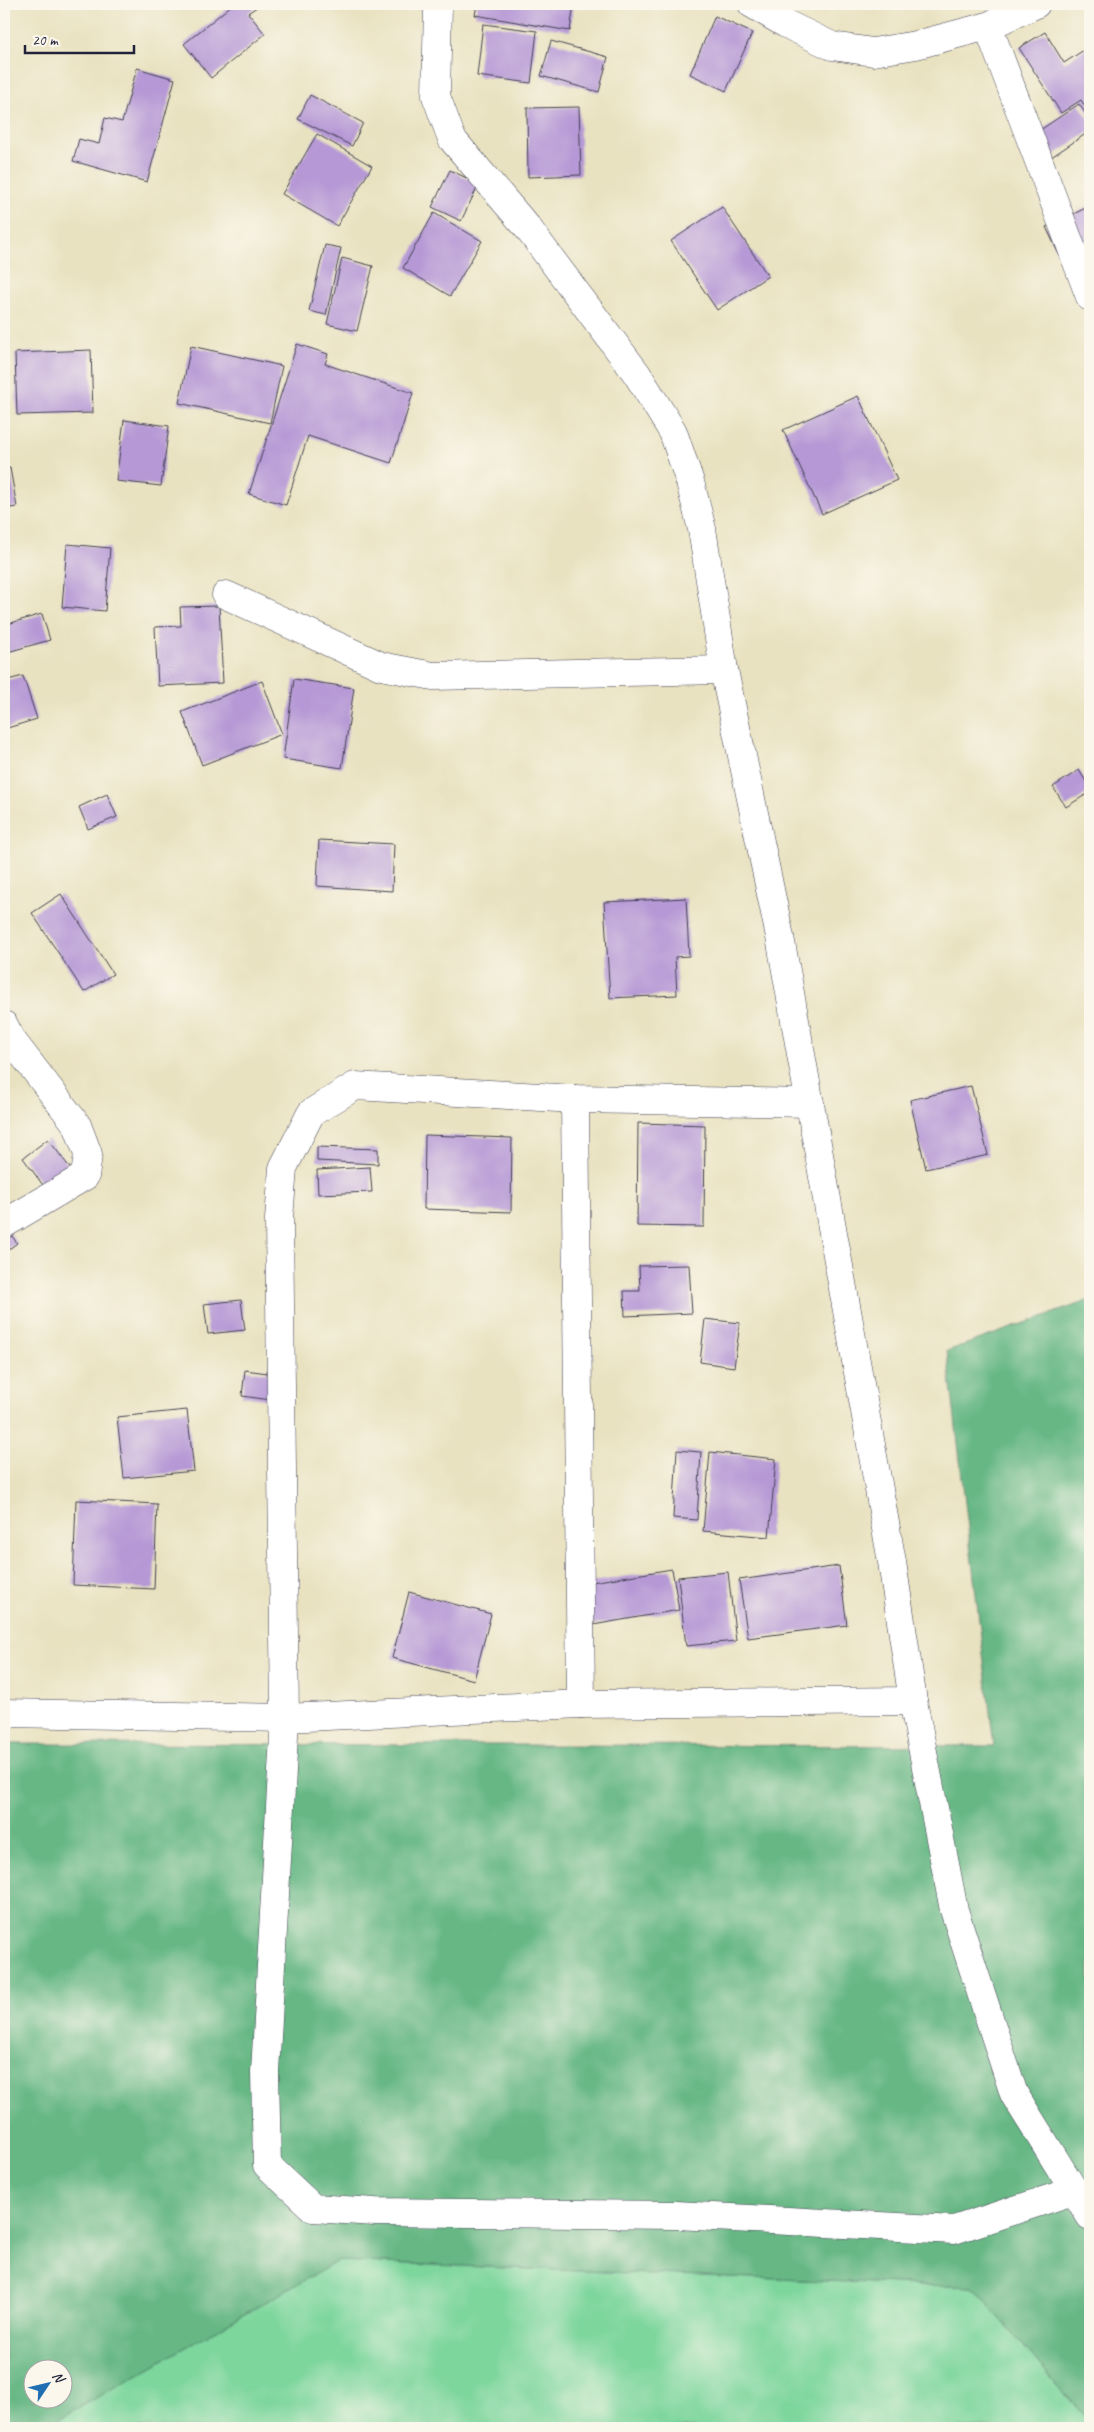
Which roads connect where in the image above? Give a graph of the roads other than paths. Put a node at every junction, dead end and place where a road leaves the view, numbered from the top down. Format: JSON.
{"nodes":[{"id":1,"x":438,"y":4,"type":"edge"},
{"id":2,"x":752,"y":4,"type":"edge"},
{"id":3,"x":1036,"y":4,"type":"edge"},
{"id":4,"x":988,"y":26,"type":"junction"},
{"id":5,"x":1090,"y":297,"type":"edge"},
{"id":6,"x":226,"y":595,"type":"dead end"},
{"id":7,"x":724,"y":670,"type":"junction"},
{"id":8,"x":6,"y":1037,"type":"edge"},
{"id":9,"x":575,"y":1099,"type":"junction"},
{"id":10,"x":810,"y":1103,"type":"junction"},
{"id":11,"x":4,"y":1224,"type":"edge"},
{"id":12,"x":913,"y":1701,"type":"junction"},
{"id":13,"x":581,"y":1704,"type":"junction"},
{"id":14,"x":4,"y":1713,"type":"edge"},
{"id":15,"x":284,"y":1718,"type":"junction"},
{"id":16,"x":1073,"y":2191,"type":"junction"},
{"id":17,"x":1090,"y":2216,"type":"edge"}],
"edges":[{"from":1,"to":7,"type":"street"},
{"from":2,"to":4,"type":"street"},
{"from":3,"to":4,"type":"street"},
{"from":4,"to":5,"type":"street"},
{"from":6,"to":7,"type":"street"},
{"from":7,"to":10,"type":"street"},
{"from":8,"to":11,"type":"street"},
{"from":9,"to":10,"type":"street"},
{"from":9,"to":13,"type":"street"},
{"from":9,"to":15,"type":"street"},
{"from":10,"to":12,"type":"street"},
{"from":12,"to":13,"type":"street"},
{"from":12,"to":16,"type":"street"},
{"from":13,"to":15,"type":"street"},
{"from":14,"to":15,"type":"street"},
{"from":15,"to":16,"type":"street"},
{"from":16,"to":17,"type":"street"}]}
